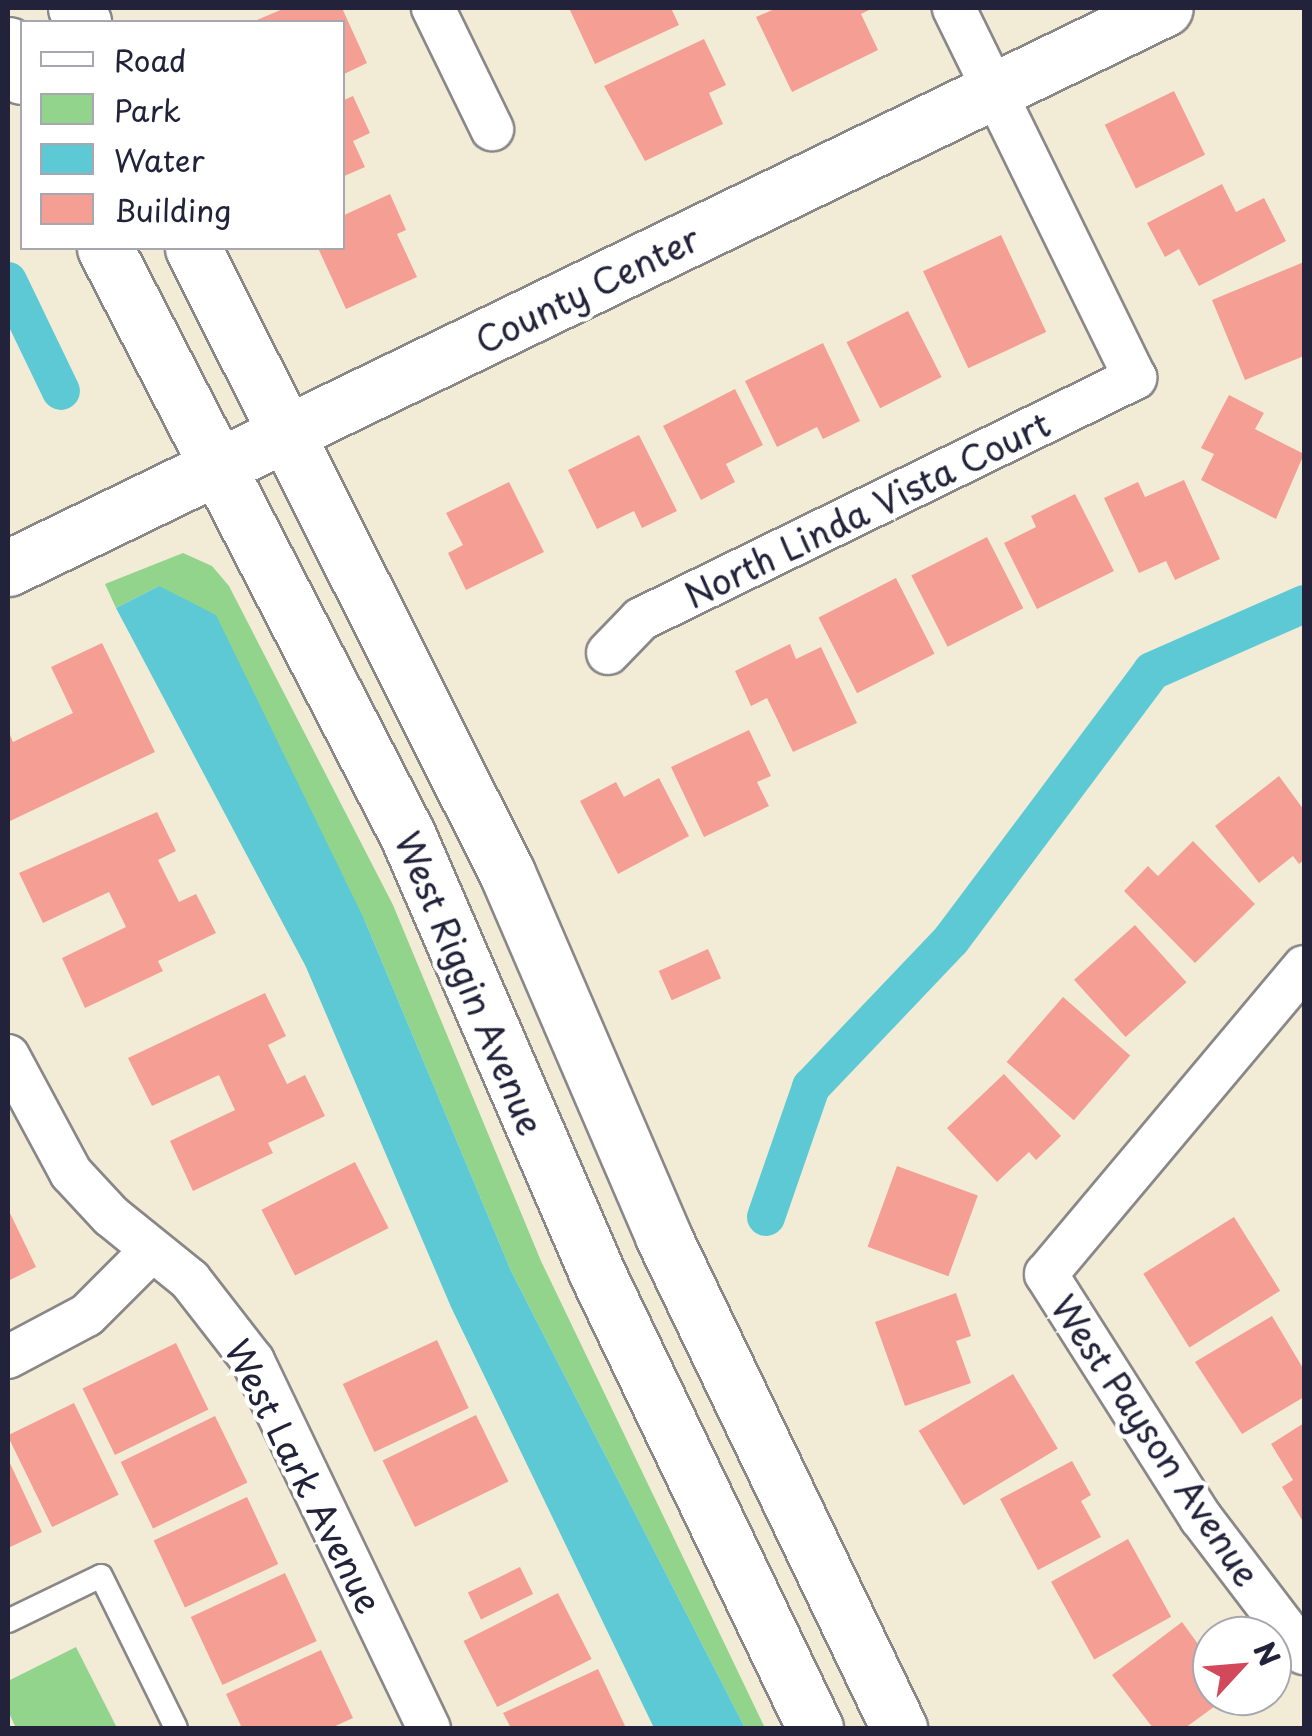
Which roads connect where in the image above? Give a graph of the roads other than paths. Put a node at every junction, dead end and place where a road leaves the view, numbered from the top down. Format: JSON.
{"nodes":[{"id":1,"x":433,"y":8,"type":"edge"},
{"id":2,"x":954,"y":8,"type":"edge"},
{"id":3,"x":1165,"y":8,"type":"edge"},
{"id":4,"x":8,"y":45,"type":"edge"},
{"id":5,"x":20,"y":72,"type":"edge"},
{"id":6,"x":994,"y":91,"type":"junction"},
{"id":7,"x":492,"y":129,"type":"dead end"},
{"id":8,"x":106,"y":250,"type":"edge"},
{"id":9,"x":195,"y":250,"type":"edge"},
{"id":10,"x":287,"y":435,"type":"junction"},
{"id":11,"x":215,"y":469,"type":"junction"},
{"id":12,"x":8,"y":568,"type":"edge"},
{"id":13,"x":608,"y":653,"type":"dead end"},
{"id":14,"x":1304,"y":968,"type":"edge"},
{"id":15,"x":8,"y":1056,"type":"edge"},
{"id":16,"x":151,"y":1251,"type":"junction"},
{"id":17,"x":8,"y":1357,"type":"edge"},
{"id":18,"x":8,"y":1620,"type":"edge"},
{"id":19,"x":1304,"y":1653,"type":"edge"},
{"id":20,"x":176,"y":1728,"type":"edge"},
{"id":21,"x":429,"y":1728,"type":"edge"},
{"id":22,"x":814,"y":1728,"type":"edge"},
{"id":23,"x":899,"y":1728,"type":"edge"}],
"edges":[{"from":1,"to":7,"type":"street"},
{"from":2,"to":6,"type":"street"},
{"from":3,"to":6,"type":"main road","name":"County Center"},
{"from":4,"to":5,"type":"main road"},
{"from":6,"to":10,"type":"main road","name":"County Center"},
{"from":6,"to":13,"type":"street","name":"North Linda Vista Court"},
{"from":8,"to":11,"type":"main road","name":"West Riggin Avenue"},
{"from":9,"to":10,"type":"main road"},
{"from":10,"to":11,"type":"main road","name":"County Center"},
{"from":10,"to":23,"type":"main road"},
{"from":11,"to":12,"type":"main road","name":"County Center"},
{"from":11,"to":22,"type":"main road","name":"West Riggin Avenue"},
{"from":14,"to":19,"type":"street","name":"West Payson Avenue"},
{"from":15,"to":16,"type":"street","name":"West Lark Avenue"},
{"from":16,"to":17,"type":"street"},
{"from":16,"to":21,"type":"street","name":"West Lark Avenue"},
{"from":18,"to":20,"type":"lane"}]}
